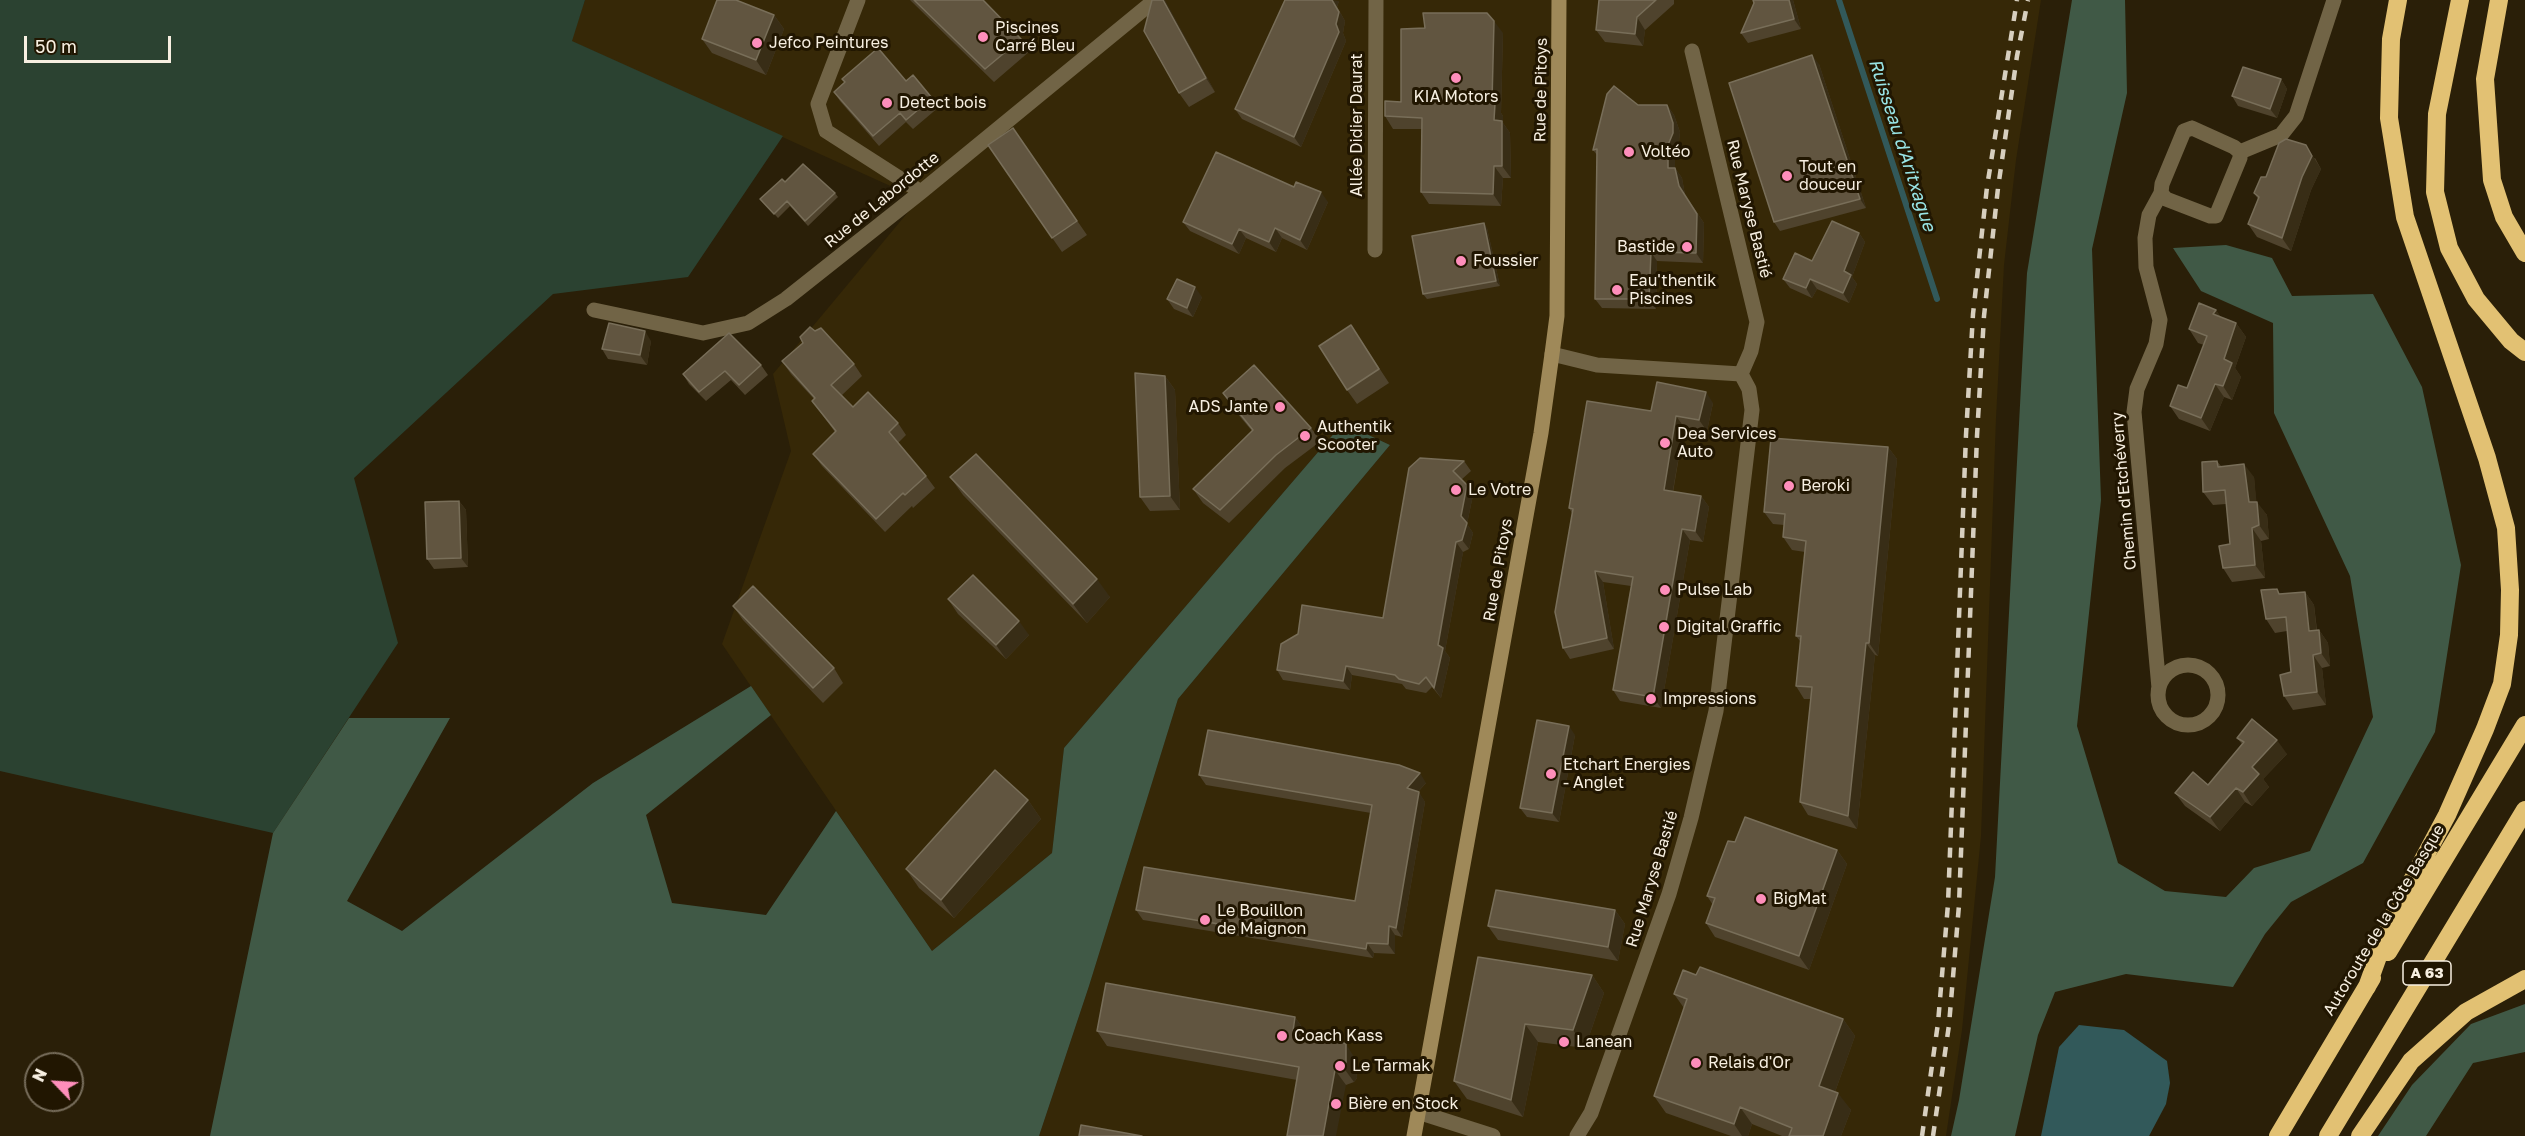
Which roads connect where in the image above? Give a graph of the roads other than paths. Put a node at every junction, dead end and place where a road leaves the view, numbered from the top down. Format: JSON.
{"nodes":[{"id":1,"x":858,"y":0,"type":"edge"},
{"id":2,"x":1155,"y":0,"type":"edge"},
{"id":3,"x":1376,"y":0,"type":"edge"},
{"id":4,"x":2334,"y":0,"type":"edge"},
{"id":5,"x":2398,"y":0,"type":"edge"},
{"id":6,"x":2460,"y":0,"type":"edge"},
{"id":7,"x":2499,"y":0,"type":"edge"},
{"id":8,"x":1560,"y":1,"type":"edge"},
{"id":9,"x":1692,"y":51,"type":"dead end"},
{"id":10,"x":2240,"y":152,"type":"junction"},
{"id":11,"x":921,"y":192,"type":"junction"},
{"id":12,"x":2161,"y":194,"type":"junction"},
{"id":13,"x":1375,"y":250,"type":"dead end"},
{"id":14,"x":2525,"y":254,"type":"edge"},
{"id":15,"x":594,"y":310,"type":"dead end"},
{"id":16,"x":2525,"y":352,"type":"edge"},
{"id":17,"x":1552,"y":354,"type":"junction"},
{"id":18,"x":1741,"y":374,"type":"junction"},
{"id":19,"x":2159,"y":688,"type":"junction"},
{"id":20,"x":2525,"y":725,"type":"edge"},
{"id":21,"x":2525,"y":810,"type":"edge"},
{"id":22,"x":2525,"y":979,"type":"edge"},
{"id":23,"x":2367,"y":987,"type":"junction"},
{"id":24,"x":1418,"y":1112,"type":"junction"},
{"id":25,"x":1414,"y":1136,"type":"edge"},
{"id":26,"x":1493,"y":1136,"type":"edge"},
{"id":27,"x":1577,"y":1136,"type":"edge"},
{"id":28,"x":2278,"y":1136,"type":"edge"},
{"id":29,"x":2328,"y":1136,"type":"edge"},
{"id":30,"x":2360,"y":1136,"type":"edge"}],
"edges":[{"from":1,"to":11,"type":"street"},
{"from":2,"to":11,"type":"street","name":"Rue de Labordotte"},
{"from":3,"to":13,"type":"street","name":"Allée Didier Daurat"},
{"from":4,"to":10,"type":"street"},
{"from":5,"to":23,"type":"highway"},
{"from":6,"to":16,"type":"highway"},
{"from":7,"to":14,"type":"highway"},
{"from":8,"to":17,"type":"street","name":"Rue de Pitoys"},
{"from":9,"to":18,"type":"street","name":"Rue Maryse Bastié"},
{"from":10,"to":12,"type":"street"},
{"from":10,"to":12,"type":"street","name":"Chemin d'Etchéverry"},
{"from":11,"to":15,"type":"street","name":"Rue de Labordotte"},
{"from":12,"to":19,"type":"street","name":"Chemin d'Etchéverry"},
{"from":17,"to":18,"type":"street"},
{"from":17,"to":24,"type":"street","name":"Rue de Pitoys"},
{"from":18,"to":27,"type":"street","name":"Rue Maryse Bastié"},
{"from":19,"to":19,"type":"street","name":"Chemin d'Etchéverry"},
{"from":20,"to":23,"type":"highway","name":"Autoroute de la Côte Basque","number":"A 63"},
{"from":21,"to":29,"type":"highway","number":"A 63"},
{"from":22,"to":30,"type":"highway"},
{"from":23,"to":28,"type":"highway","name":"Autoroute de la Côte Basque","number":"A 63"},
{"from":24,"to":25,"type":"street","name":"Rue de Pitoys"},
{"from":24,"to":26,"type":"street"}]}
